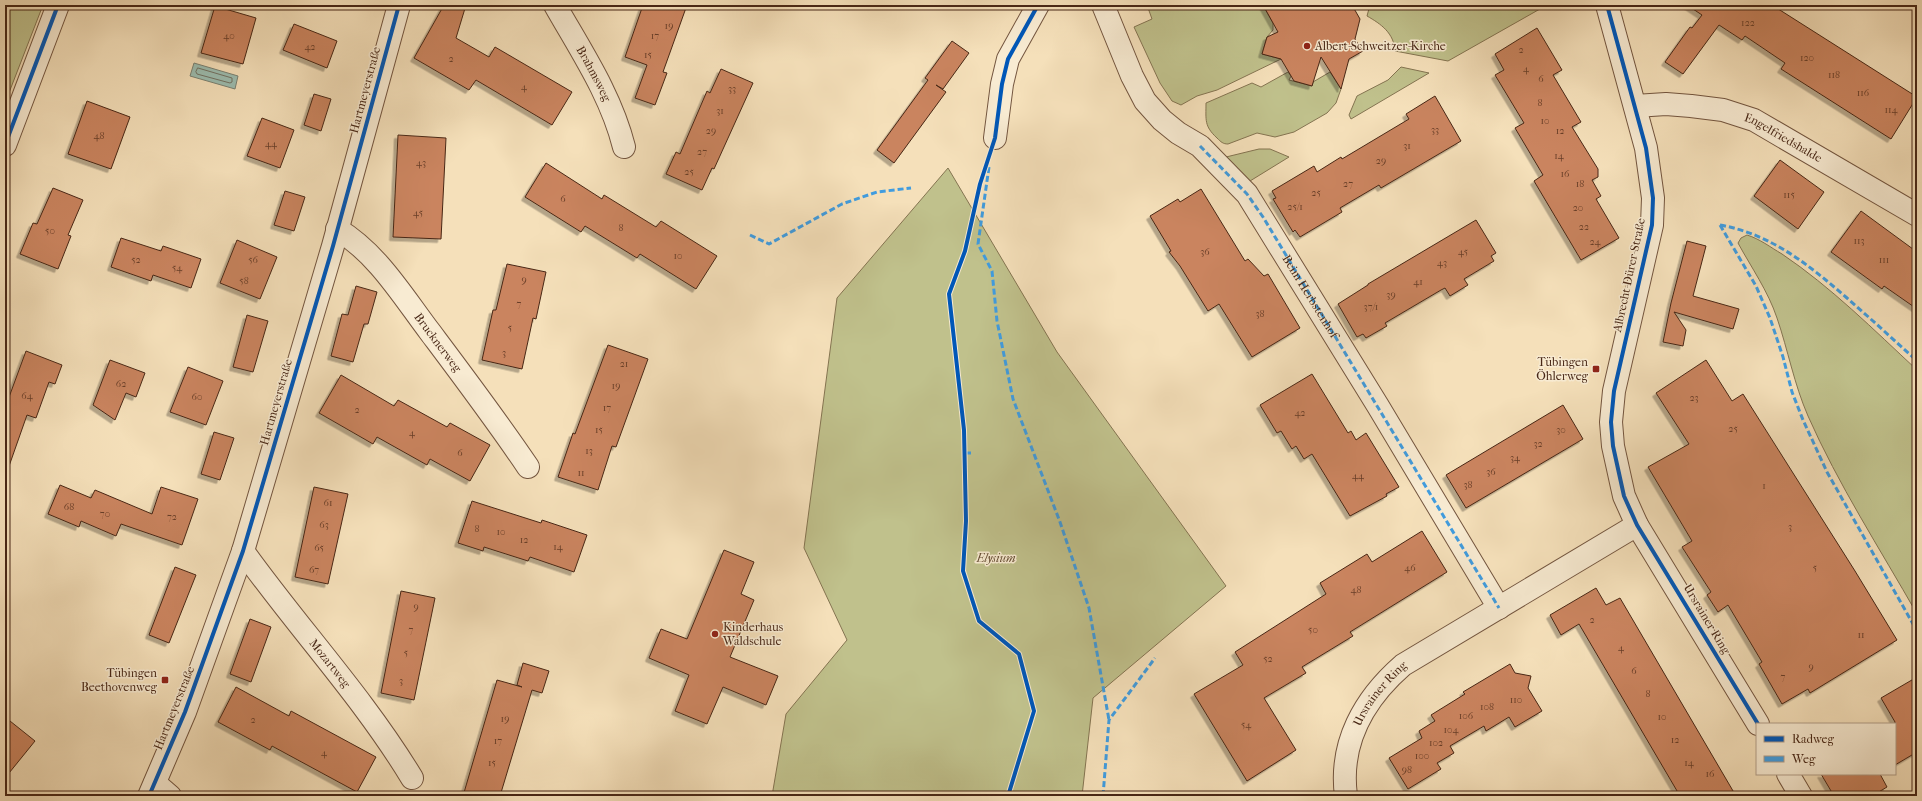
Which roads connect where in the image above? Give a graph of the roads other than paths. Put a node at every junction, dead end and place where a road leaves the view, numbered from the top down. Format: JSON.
{"nodes":[{"id":1,"x":58,"y":5,"type":"edge"},
{"id":2,"x":399,"y":5,"type":"edge"},
{"id":3,"x":555,"y":5,"type":"edge"},
{"id":4,"x":1038,"y":5,"type":"edge"},
{"id":5,"x":1104,"y":5,"type":"edge"},
{"id":6,"x":1607,"y":5,"type":"edge"},
{"id":7,"x":1636,"y":106,"type":"junction"},
{"id":8,"x":995,"y":138,"type":"dead end"},
{"id":9,"x":5,"y":145,"type":"edge"},
{"id":10,"x":624,"y":147,"type":"dead end"},
{"id":11,"x":1917,"y":215,"type":"edge"},
{"id":12,"x":337,"y":229,"type":"junction"},
{"id":13,"x":528,"y":467,"type":"dead end"},
{"id":14,"x":1637,"y":525,"type":"junction"},
{"id":15,"x":244,"y":551,"type":"junction"},
{"id":16,"x":1499,"y":608,"type":"junction"},
{"id":17,"x":1757,"y":723,"type":"edge"},
{"id":18,"x":1789,"y":775,"type":"edge"},
{"id":19,"x":412,"y":778,"type":"dead end"},
{"id":20,"x":158,"y":792,"type":"edge"},
{"id":21,"x":1346,"y":796,"type":"edge"},
{"id":22,"x":1801,"y":796,"type":"edge"}],
"edges":[{"from":1,"to":9,"type":"street"},
{"from":2,"to":12,"type":"street","name":"Hartmeyerstraße"},
{"from":3,"to":10,"type":"street","name":"Brahmsweg"},
{"from":4,"to":8,"type":"street"},
{"from":5,"to":16,"type":"street","name":"Beim Herbstenhof"},
{"from":6,"to":7,"type":"street","name":"Albrecht-Dürer-Straße"},
{"from":7,"to":11,"type":"street","name":"Engelfriedshalde"},
{"from":7,"to":14,"type":"street","name":"Albrecht-Dürer-Straße"},
{"from":12,"to":13,"type":"street","name":"Brucknerweg"},
{"from":12,"to":15,"type":"street","name":"Hartmeyerstraße"},
{"from":14,"to":16,"type":"street","name":"Ursrainer Ring"},
{"from":14,"to":17,"type":"street","name":"Ursrainer Ring"},
{"from":15,"to":19,"type":"street","name":"Mozartweg"},
{"from":15,"to":20,"type":"street","name":"Hartmeyerstraße"},
{"from":16,"to":21,"type":"street","name":"Ursrainer Ring"},
{"from":18,"to":22,"type":"street"}]}
